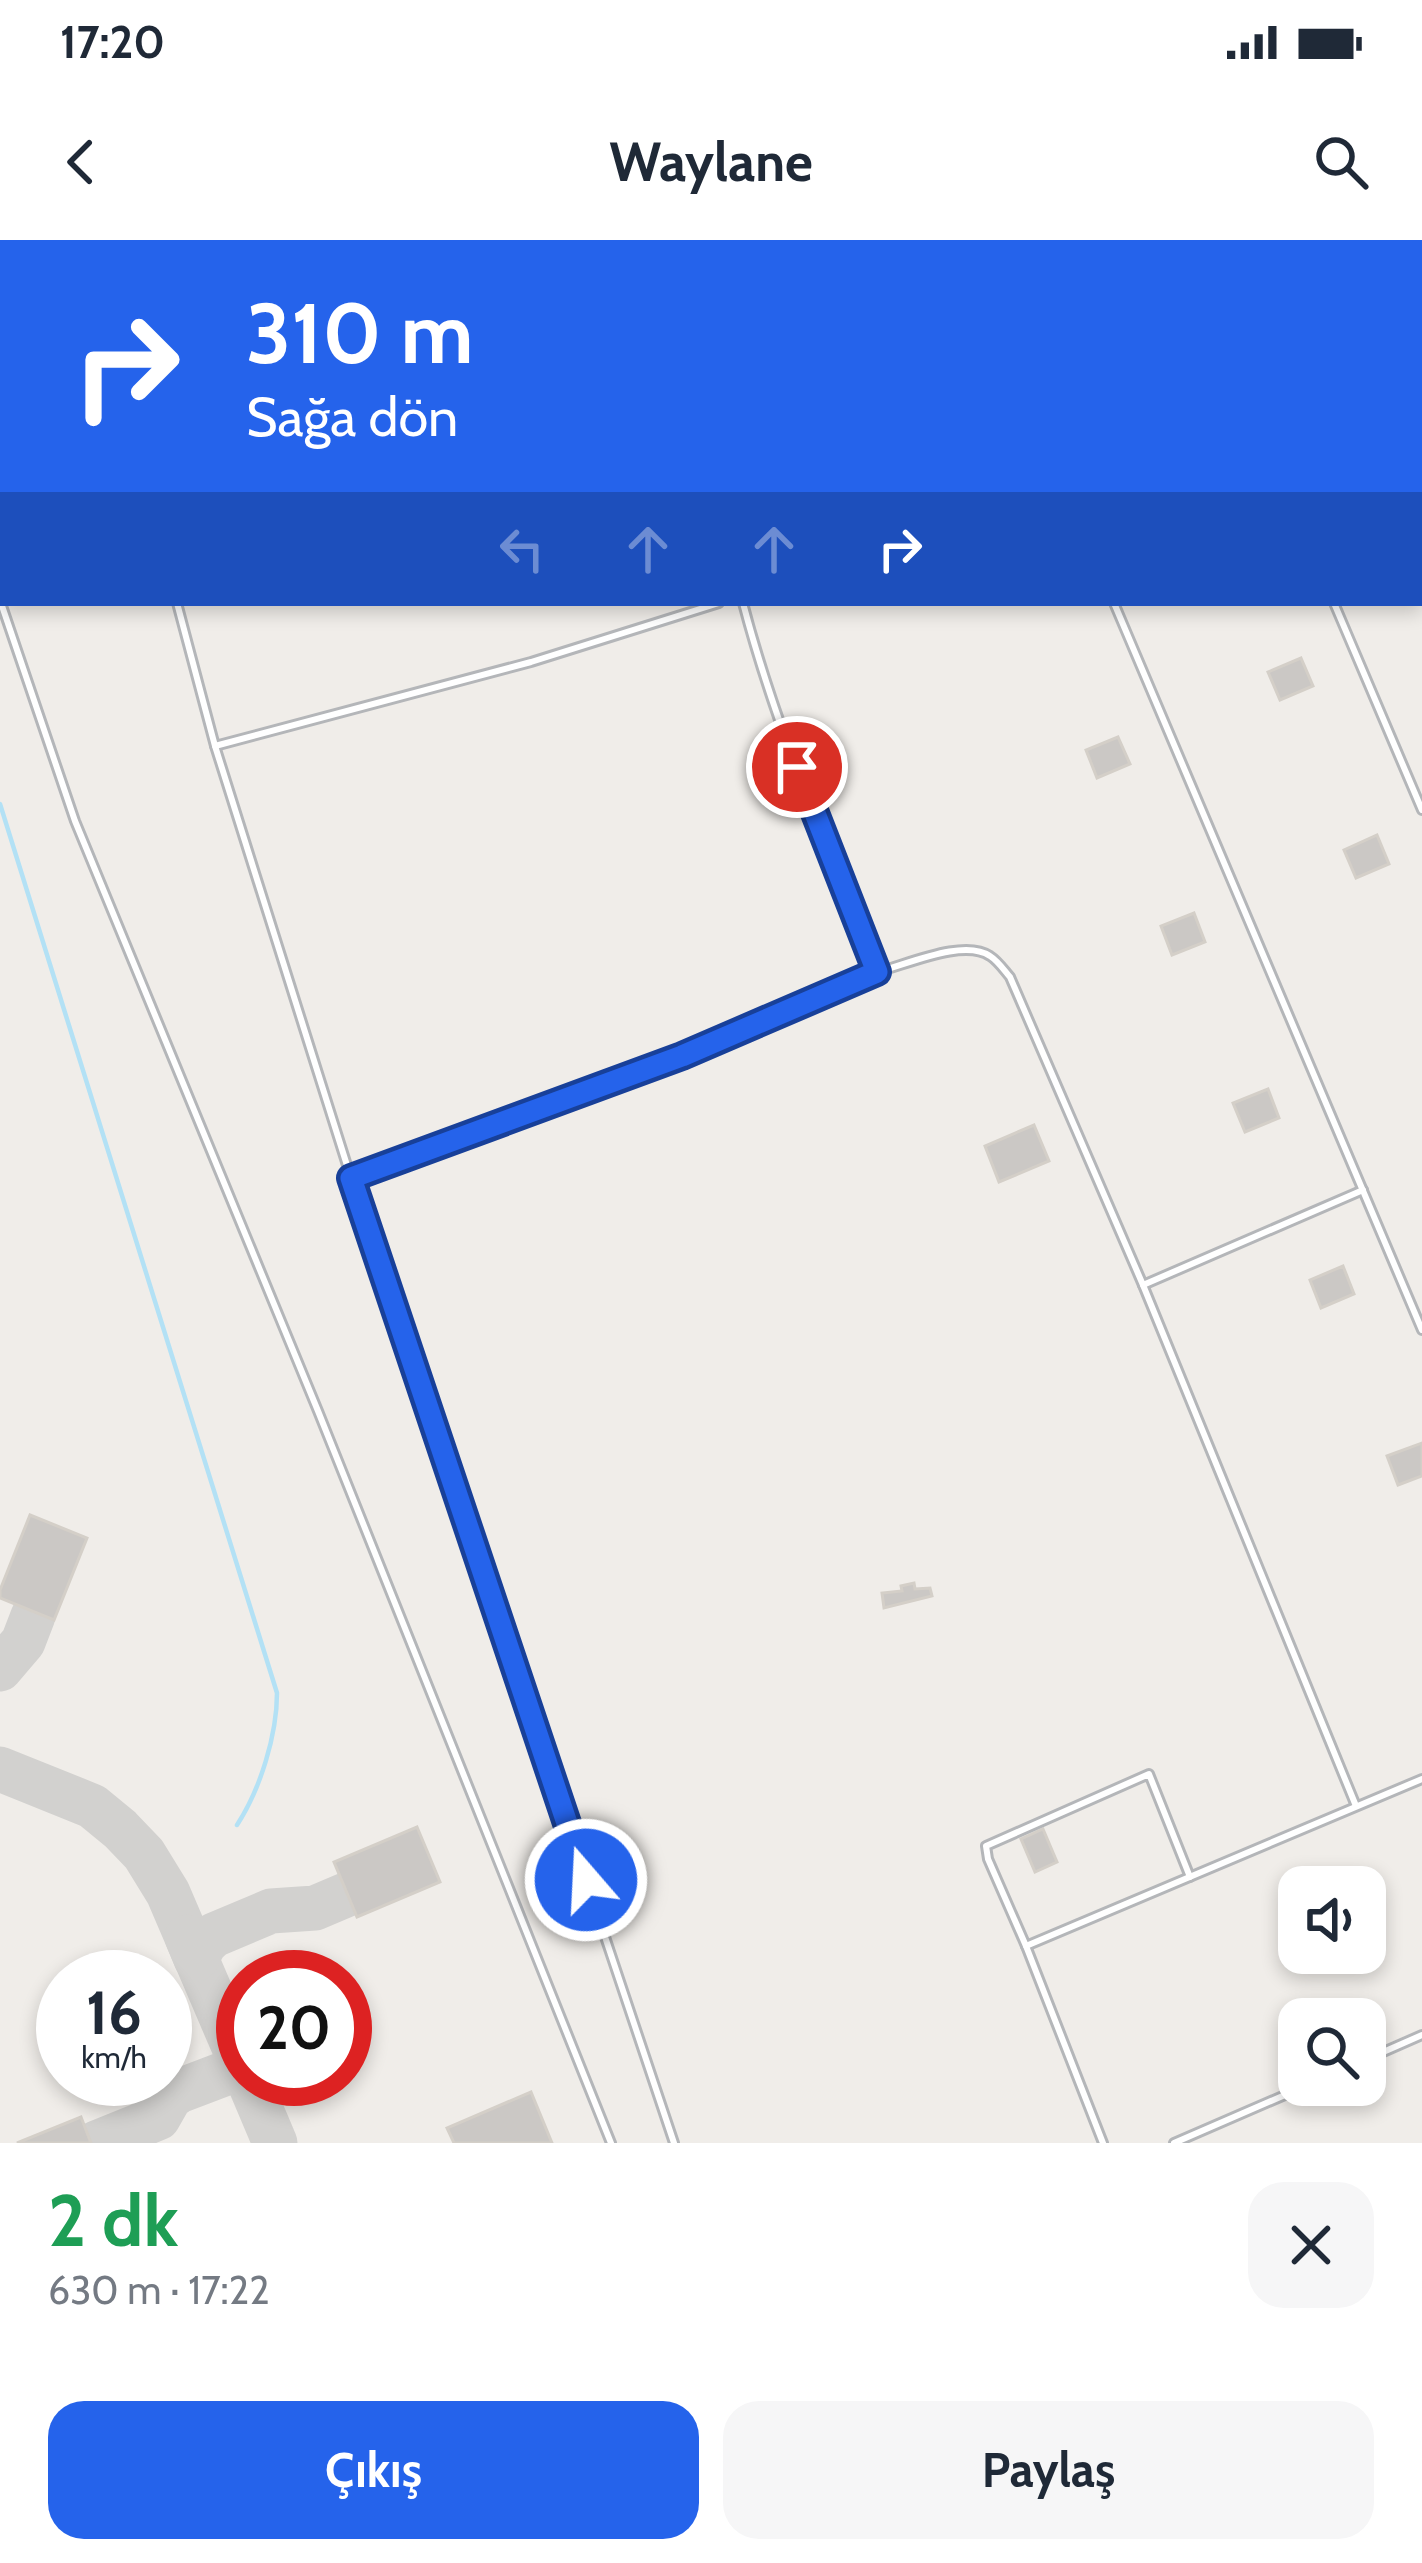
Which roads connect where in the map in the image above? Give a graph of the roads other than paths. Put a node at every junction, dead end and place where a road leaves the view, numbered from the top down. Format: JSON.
{"nodes":[{"id":1,"x":2,"y":606,"type":"edge"},
{"id":2,"x":178,"y":606,"type":"edge"},
{"id":3,"x":709,"y":606,"type":"edge"},
{"id":4,"x":744,"y":606,"type":"edge"},
{"id":5,"x":1115,"y":606,"type":"edge"},
{"id":6,"x":1335,"y":606,"type":"edge"},
{"id":7,"x":215,"y":746,"type":"junction"},
{"id":8,"x":1422,"y":810,"type":"edge"},
{"id":9,"x":877,"y":972,"type":"junction"},
{"id":10,"x":351,"y":1178,"type":"junction"},
{"id":11,"x":1364,"y":1190,"type":"junction"},
{"id":12,"x":1143,"y":1285,"type":"junction"},
{"id":13,"x":1422,"y":1330,"type":"edge"},
{"id":14,"x":1422,"y":1779,"type":"edge"},
{"id":15,"x":1356,"y":1806,"type":"junction"},
{"id":16,"x":1190,"y":1877,"type":"junction"},
{"id":17,"x":1026,"y":1946,"type":"junction"},
{"id":18,"x":1422,"y":2035,"type":"edge"},
{"id":19,"x":1386,"y":2051,"type":"edge"},
{"id":20,"x":1278,"y":2098,"type":"edge"},
{"id":21,"x":611,"y":2143,"type":"edge"},
{"id":22,"x":674,"y":2143,"type":"edge"},
{"id":23,"x":1103,"y":2143,"type":"edge"},
{"id":24,"x":1174,"y":2143,"type":"edge"}],
"edges":[{"from":1,"to":21,"type":"lane"},
{"from":2,"to":7,"type":"lane"},
{"from":3,"to":7,"type":"lane"},
{"from":4,"to":9,"type":"lane"},
{"from":5,"to":11,"type":"lane"},
{"from":6,"to":8,"type":"lane"},
{"from":7,"to":10,"type":"lane"},
{"from":9,"to":10,"type":"lane"},
{"from":9,"to":12,"type":"lane"},
{"from":10,"to":22,"type":"lane"},
{"from":11,"to":12,"type":"lane"},
{"from":11,"to":13,"type":"lane"},
{"from":12,"to":15,"type":"lane"},
{"from":14,"to":15,"type":"lane"},
{"from":15,"to":16,"type":"lane"},
{"from":16,"to":17,"type":"lane"},
{"from":16,"to":17,"type":"lane"},
{"from":17,"to":23,"type":"lane"},
{"from":18,"to":19,"type":"lane"},
{"from":20,"to":24,"type":"lane"}]}
